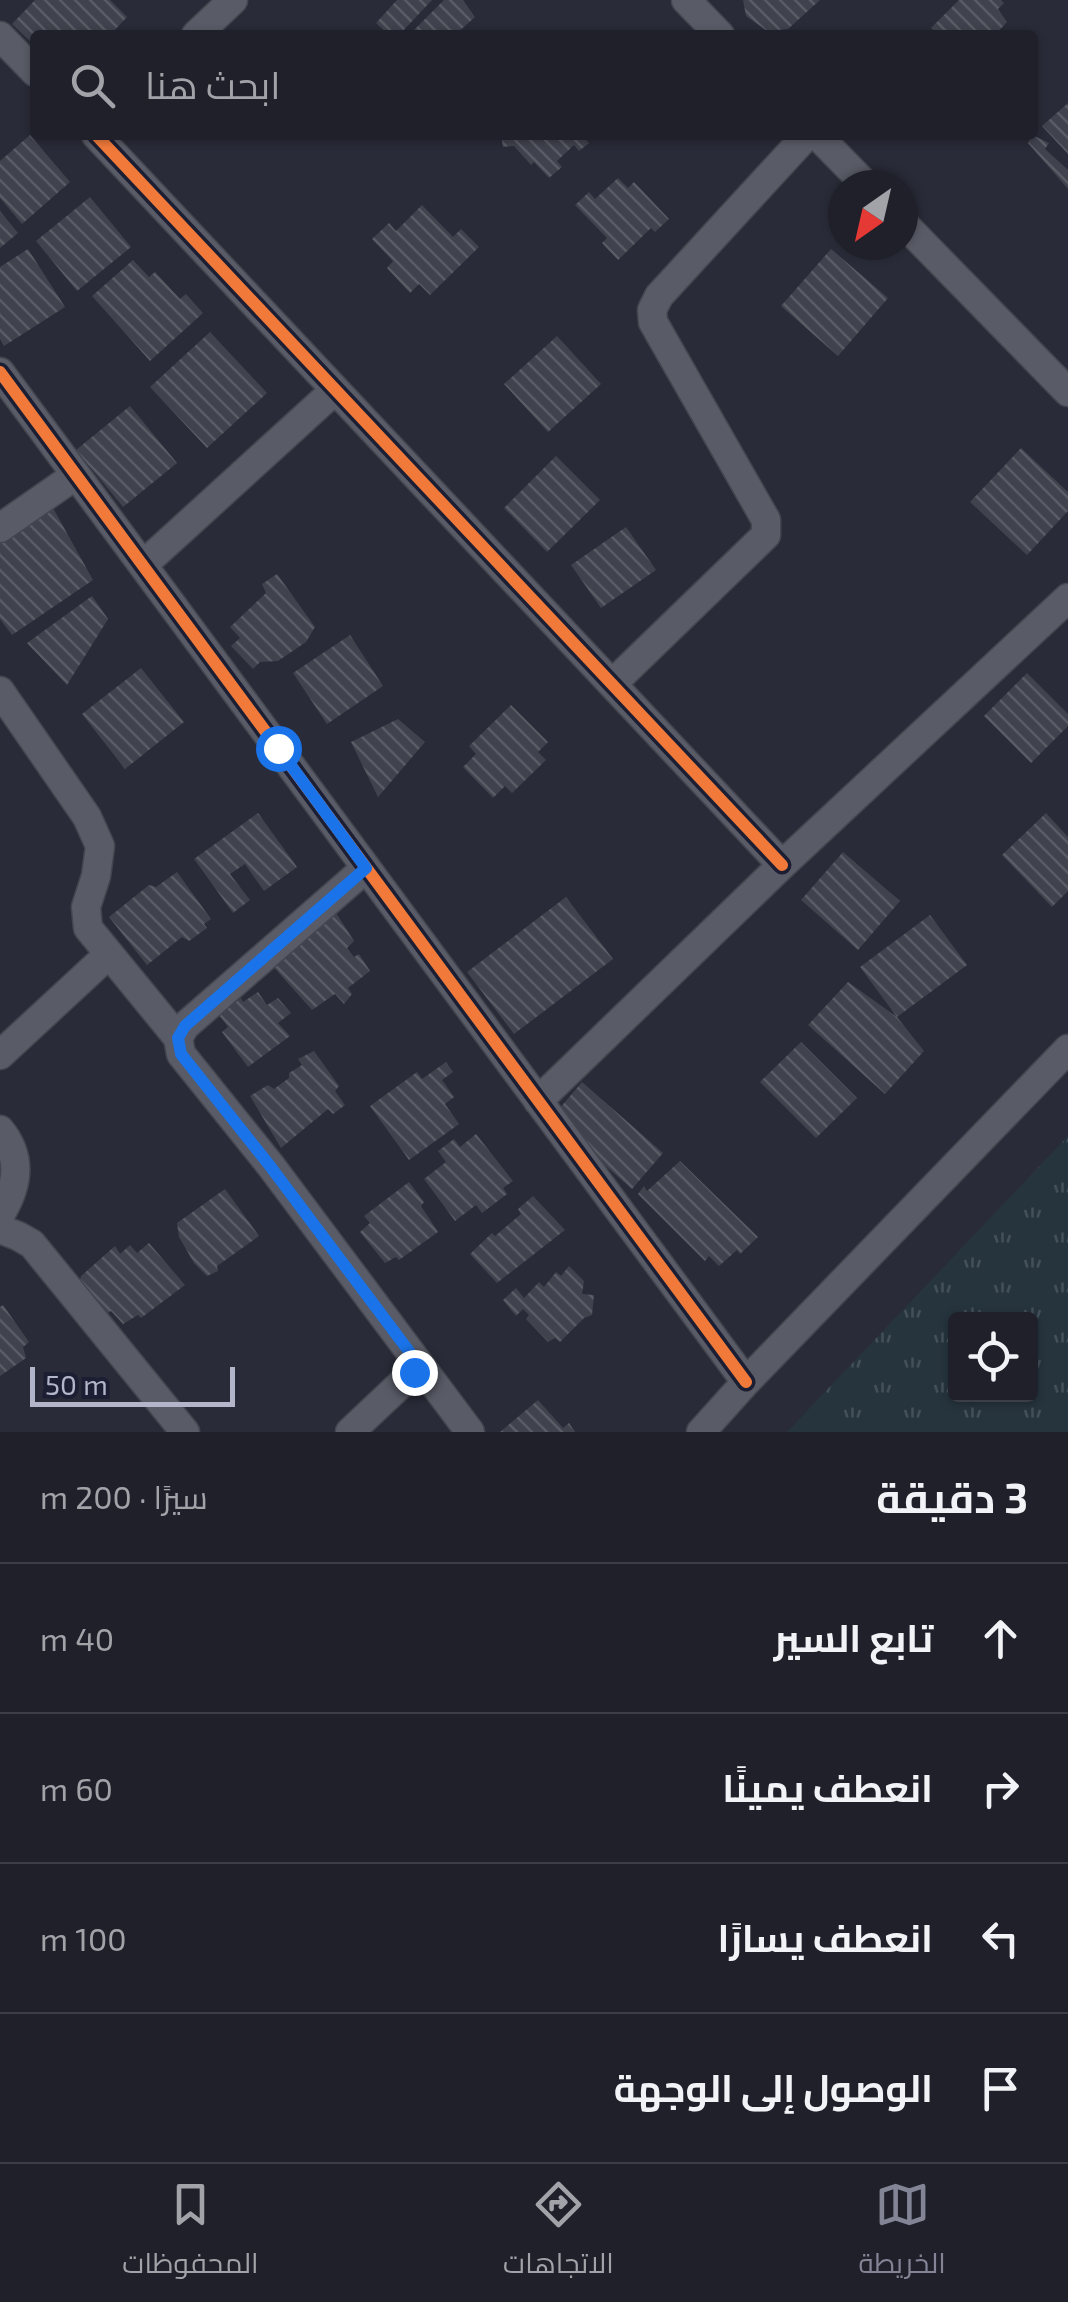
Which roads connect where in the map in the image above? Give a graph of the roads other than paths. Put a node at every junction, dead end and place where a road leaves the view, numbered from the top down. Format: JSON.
{"nodes":[{"id":1,"x":233,"y":0,"type":"edge"},
{"id":2,"x":201,"y":30,"type":"edge"},
{"id":3,"x":0,"y":36,"type":"edge"},
{"id":4,"x":30,"y":67,"type":"edge"},
{"id":5,"x":101,"y":140,"type":"edge"},
{"id":6,"x":802,"y":140,"type":"edge"},
{"id":7,"x":822,"y":140,"type":"edge"},
{"id":8,"x":851,"y":170,"type":"edge"},
{"id":9,"x":918,"y":238,"type":"edge"},
{"id":10,"x":0,"y":372,"type":"edge"},
{"id":11,"x":335,"y":390,"type":"junction"},
{"id":12,"x":1068,"y":392,"type":"edge"},
{"id":13,"x":76,"y":475,"type":"junction"},
{"id":14,"x":0,"y":528,"type":"edge"},
{"id":15,"x":143,"y":566,"type":"junction"},
{"id":16,"x":1068,"y":598,"type":"edge"},
{"id":17,"x":612,"y":684,"type":"junction"},
{"id":18,"x":0,"y":691,"type":"edge"},
{"id":19,"x":782,"y":865,"type":"junction"},
{"id":20,"x":366,"y":868,"type":"junction"},
{"id":21,"x":108,"y":954,"type":"junction"},
{"id":22,"x":178,"y":1038,"type":"junction"},
{"id":23,"x":1068,"y":1049,"type":"edge"},
{"id":24,"x":0,"y":1055,"type":"edge"},
{"id":25,"x":538,"y":1100,"type":"junction"},
{"id":26,"x":0,"y":1130,"type":"edge"},
{"id":27,"x":0,"y":1215,"type":"edge"},
{"id":28,"x":0,"y":1229,"type":"edge"},
{"id":29,"x":420,"y":1366,"type":"junction"},
{"id":30,"x":746,"y":1382,"type":"junction"},
{"id":31,"x":185,"y":1432,"type":"edge"},
{"id":32,"x":350,"y":1432,"type":"edge"},
{"id":33,"x":470,"y":1432,"type":"edge"},
{"id":34,"x":701,"y":1432,"type":"edge"}],
"edges":[{"from":1,"to":2,"type":"street"},
{"from":3,"to":4,"type":"street"},
{"from":5,"to":11,"type":"street"},
{"from":6,"to":17,"type":"street"},
{"from":7,"to":8,"type":"street"},
{"from":9,"to":12,"type":"street"},
{"from":10,"to":13,"type":"street"},
{"from":11,"to":15,"type":"street"},
{"from":11,"to":17,"type":"street"},
{"from":13,"to":14,"type":"street"},
{"from":13,"to":15,"type":"street"},
{"from":15,"to":20,"type":"street"},
{"from":16,"to":19,"type":"street"},
{"from":17,"to":19,"type":"street"},
{"from":18,"to":21,"type":"street"},
{"from":19,"to":25,"type":"street"},
{"from":20,"to":22,"type":"street"},
{"from":20,"to":25,"type":"street"},
{"from":21,"to":22,"type":"street"},
{"from":21,"to":24,"type":"street"},
{"from":22,"to":29,"type":"street"},
{"from":23,"to":30,"type":"street"},
{"from":25,"to":30,"type":"street"},
{"from":26,"to":27,"type":"street"},
{"from":28,"to":31,"type":"street"},
{"from":29,"to":32,"type":"street"},
{"from":29,"to":33,"type":"street"},
{"from":30,"to":34,"type":"street"}]}
